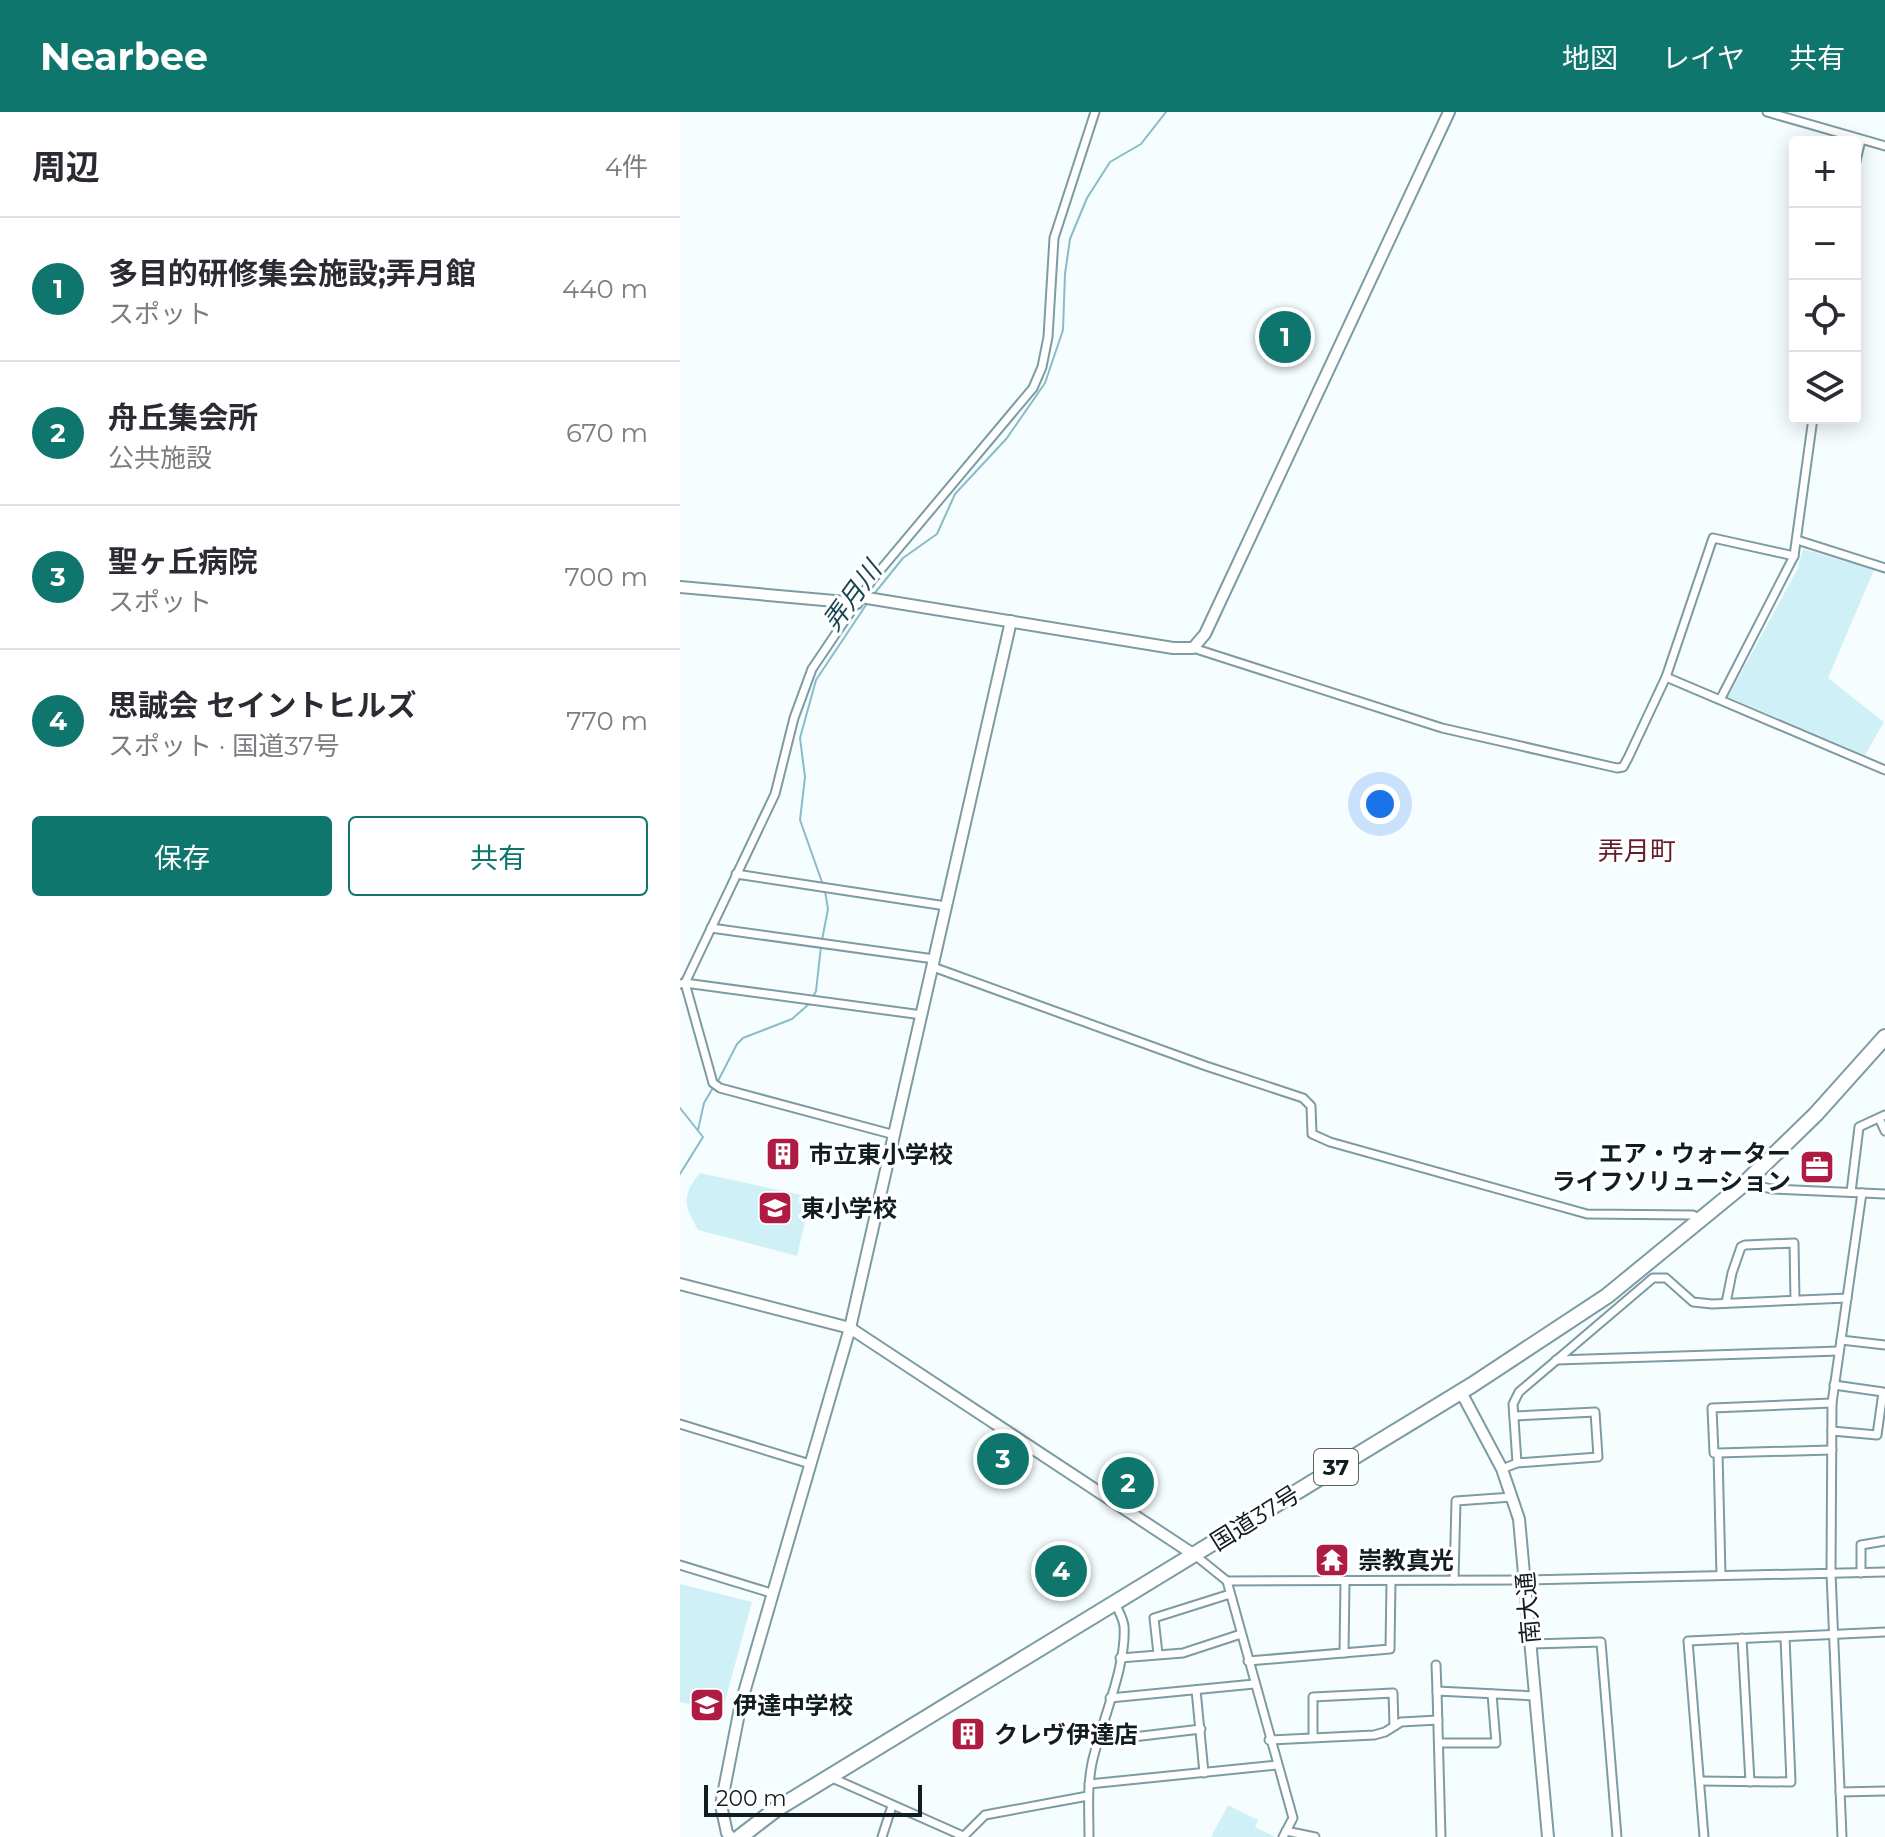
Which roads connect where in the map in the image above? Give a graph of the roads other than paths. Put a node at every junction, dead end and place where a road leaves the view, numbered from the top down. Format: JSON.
{"nodes":[{"id":1,"x":1095,"y":112,"type":"edge"},
{"id":2,"x":1449,"y":112,"type":"edge"},
{"id":3,"x":1767,"y":112,"type":"edge"},
{"id":4,"x":1848,"y":136,"type":"edge"},
{"id":5,"x":1861,"y":140,"type":"edge"},
{"id":6,"x":1885,"y":146,"type":"edge"},
{"id":7,"x":1812,"y":424,"type":"edge"},
{"id":8,"x":1797,"y":540,"type":"junction"},
{"id":9,"x":1794,"y":556,"type":"junction"},
{"id":10,"x":1885,"y":568,"type":"edge"},
{"id":11,"x":680,"y":587,"type":"edge"},
{"id":12,"x":859,"y":600,"type":"junction"},
{"id":13,"x":1011,"y":621,"type":"junction"},
{"id":14,"x":1193,"y":648,"type":"junction"},
{"id":15,"x":1666,"y":677,"type":"junction"},
{"id":16,"x":1721,"y":698,"type":"junction"},
{"id":17,"x":1885,"y":770,"type":"edge"},
{"id":18,"x":736,"y":874,"type":"junction"},
{"id":19,"x":946,"y":906,"type":"junction"},
{"id":20,"x":711,"y":928,"type":"junction"},
{"id":21,"x":934,"y":963,"type":"junction"},
{"id":22,"x":682,"y":984,"type":"edge"},
{"id":23,"x":922,"y":1015,"type":"junction"},
{"id":24,"x":1885,"y":1037,"type":"edge"},
{"id":25,"x":1882,"y":1117,"type":"edge"},
{"id":26,"x":1885,"y":1131,"type":"edge"},
{"id":27,"x":895,"y":1135,"type":"junction"},
{"id":28,"x":1745,"y":1183,"type":"junction"},
{"id":29,"x":1851,"y":1192,"type":"junction"},
{"id":30,"x":1862,"y":1193,"type":"junction"},
{"id":31,"x":1885,"y":1194,"type":"edge"},
{"id":32,"x":1702,"y":1220,"type":"junction"},
{"id":33,"x":680,"y":1284,"type":"edge"},
{"id":34,"x":1847,"y":1298,"type":"junction"},
{"id":35,"x":1795,"y":1300,"type":"junction"},
{"id":36,"x":1726,"y":1303,"type":"junction"},
{"id":37,"x":850,"y":1328,"type":"junction"},
{"id":38,"x":1841,"y":1340,"type":"junction"},
{"id":39,"x":1885,"y":1345,"type":"edge"},
{"id":40,"x":1839,"y":1351,"type":"junction"},
{"id":41,"x":1556,"y":1360,"type":"junction"},
{"id":42,"x":1834,"y":1385,"type":"junction"},
{"id":43,"x":1461,"y":1392,"type":"junction"},
{"id":44,"x":1832,"y":1403,"type":"junction"},
{"id":45,"x":1514,"y":1416,"type":"junction"},
{"id":46,"x":680,"y":1424,"type":"edge"},
{"id":47,"x":1832,"y":1431,"type":"junction"},
{"id":48,"x":1832,"y":1450,"type":"junction"},
{"id":49,"x":1718,"y":1453,"type":"junction"},
{"id":50,"x":1517,"y":1463,"type":"junction"},
{"id":51,"x":810,"y":1464,"type":"junction"},
{"id":52,"x":1502,"y":1469,"type":"junction"},
{"id":53,"x":1512,"y":1497,"type":"junction"},
{"id":54,"x":1885,"y":1541,"type":"edge"},
{"id":55,"x":1196,"y":1556,"type":"junction"},
{"id":56,"x":680,"y":1565,"type":"edge"},
{"id":57,"x":1885,"y":1572,"type":"edge"},
{"id":58,"x":1831,"y":1573,"type":"junction"},
{"id":59,"x":1861,"y":1573,"type":"junction"},
{"id":60,"x":1721,"y":1575,"type":"junction"},
{"id":61,"x":1454,"y":1580,"type":"junction"},
{"id":62,"x":1526,"y":1580,"type":"junction"},
{"id":63,"x":1227,"y":1581,"type":"junction"},
{"id":64,"x":1345,"y":1581,"type":"junction"},
{"id":65,"x":1391,"y":1581,"type":"junction"},
{"id":66,"x":771,"y":1593,"type":"junction"},
{"id":67,"x":1230,"y":1594,"type":"junction"},
{"id":68,"x":1115,"y":1603,"type":"junction"},
{"id":69,"x":1885,"y":1632,"type":"edge"},
{"id":70,"x":1241,"y":1634,"type":"junction"},
{"id":71,"x":1834,"y":1634,"type":"junction"},
{"id":72,"x":1785,"y":1637,"type":"junction"},
{"id":73,"x":1742,"y":1638,"type":"junction"},
{"id":74,"x":1532,"y":1644,"type":"junction"},
{"id":75,"x":1344,"y":1653,"type":"junction"},
{"id":76,"x":1158,"y":1654,"type":"junction"},
{"id":77,"x":1120,"y":1658,"type":"junction"},
{"id":78,"x":1248,"y":1661,"type":"junction"},
{"id":79,"x":1436,"y":1665,"type":"dead end"},
{"id":80,"x":1254,"y":1684,"type":"junction"},
{"id":81,"x":1196,"y":1690,"type":"junction"},
{"id":82,"x":1437,"y":1691,"type":"junction"},
{"id":83,"x":1492,"y":1694,"type":"junction"},
{"id":84,"x":1536,"y":1696,"type":"junction"},
{"id":85,"x":1110,"y":1698,"type":"junction"},
{"id":86,"x":1438,"y":1720,"type":"junction"},
{"id":87,"x":1394,"y":1726,"type":"junction"},
{"id":88,"x":1201,"y":1729,"type":"junction"},
{"id":89,"x":1313,"y":1737,"type":"junction"},
{"id":90,"x":1269,"y":1740,"type":"junction"},
{"id":91,"x":1099,"y":1741,"type":"junction"},
{"id":92,"x":1439,"y":1743,"type":"junction"},
{"id":93,"x":1277,"y":1765,"type":"junction"},
{"id":94,"x":1204,"y":1773,"type":"junction"},
{"id":95,"x":829,"y":1777,"type":"junction"},
{"id":96,"x":1700,"y":1781,"type":"junction"},
{"id":97,"x":1750,"y":1782,"type":"junction"},
{"id":98,"x":1089,"y":1784,"type":"junction"},
{"id":99,"x":1885,"y":1791,"type":"edge"},
{"id":100,"x":1840,"y":1792,"type":"junction"},
{"id":101,"x":1088,"y":1796,"type":"junction"},
{"id":102,"x":892,"y":1806,"type":"junction"},
{"id":103,"x":1285,"y":1834,"type":"edge"},
{"id":104,"x":963,"y":1836,"type":"edge"},
{"id":105,"x":731,"y":1837,"type":"edge"},
{"id":106,"x":740,"y":1837,"type":"edge"},
{"id":107,"x":882,"y":1837,"type":"edge"},
{"id":108,"x":1089,"y":1837,"type":"edge"},
{"id":109,"x":1315,"y":1837,"type":"edge"},
{"id":110,"x":1441,"y":1837,"type":"edge"},
{"id":111,"x":1548,"y":1837,"type":"edge"},
{"id":112,"x":1617,"y":1837,"type":"edge"},
{"id":113,"x":1704,"y":1837,"type":"edge"},
{"id":114,"x":1842,"y":1837,"type":"edge"}],
"edges":[{"from":1,"to":12,"type":"street"},
{"from":2,"to":14,"type":"street"},
{"from":3,"to":4,"type":"street"},
{"from":5,"to":6,"type":"street"},
{"from":7,"to":8,"type":"street"},
{"from":8,"to":9,"type":"street"},
{"from":8,"to":10,"type":"street"},
{"from":9,"to":15,"type":"street"},
{"from":9,"to":16,"type":"street"},
{"from":11,"to":12,"type":"street"},
{"from":12,"to":13,"type":"street"},
{"from":12,"to":18,"type":"street"},
{"from":13,"to":14,"type":"street"},
{"from":13,"to":19,"type":"street"},
{"from":14,"to":15,"type":"street"},
{"from":15,"to":16,"type":"street"},
{"from":16,"to":17,"type":"street"},
{"from":18,"to":19,"type":"street"},
{"from":18,"to":20,"type":"street"},
{"from":19,"to":21,"type":"street"},
{"from":20,"to":21,"type":"street"},
{"from":20,"to":22,"type":"street"},
{"from":21,"to":23,"type":"street"},
{"from":21,"to":32,"type":"street"},
{"from":22,"to":23,"type":"street"},
{"from":22,"to":27,"type":"street"},
{"from":23,"to":27,"type":"street"},
{"from":24,"to":28,"type":"highway","name":"国道37号","number":"37"},
{"from":25,"to":26,"type":"street"},
{"from":25,"to":29,"type":"street"},
{"from":27,"to":37,"type":"street"},
{"from":28,"to":29,"type":"street"},
{"from":28,"to":32,"type":"highway","name":"国道37号","number":"37"},
{"from":29,"to":30,"type":"street"},
{"from":30,"to":31,"type":"street"},
{"from":30,"to":34,"type":"street"},
{"from":32,"to":43,"type":"highway","name":"国道37号","number":"37"},
{"from":33,"to":37,"type":"street"},
{"from":34,"to":35,"type":"street"},
{"from":34,"to":38,"type":"street"},
{"from":35,"to":36,"type":"street"},
{"from":35,"to":36,"type":"street"},
{"from":36,"to":41,"type":"street"},
{"from":37,"to":51,"type":"street"},
{"from":37,"to":55,"type":"street"},
{"from":38,"to":39,"type":"street"},
{"from":38,"to":40,"type":"street"},
{"from":40,"to":41,"type":"street"},
{"from":40,"to":42,"type":"street"},
{"from":41,"to":45,"type":"street"},
{"from":42,"to":44,"type":"street"},
{"from":42,"to":47,"type":"street"},
{"from":43,"to":52,"type":"street","name":"南大通"},
{"from":43,"to":55,"type":"highway","name":"国道37号","number":"37"},
{"from":44,"to":47,"type":"street"},
{"from":44,"to":49,"type":"street"},
{"from":45,"to":50,"type":"street"},
{"from":45,"to":50,"type":"street"},
{"from":46,"to":51,"type":"street"},
{"from":47,"to":48,"type":"street"},
{"from":48,"to":49,"type":"street"},
{"from":48,"to":58,"type":"street"},
{"from":49,"to":60,"type":"street"},
{"from":50,"to":52,"type":"street"},
{"from":51,"to":66,"type":"street"},
{"from":52,"to":53,"type":"street","name":"南大通"},
{"from":53,"to":61,"type":"street"},
{"from":53,"to":62,"type":"street","name":"南大通"},
{"from":54,"to":59,"type":"street"},
{"from":55,"to":63,"type":"street"},
{"from":55,"to":68,"type":"highway","name":"国道37号","number":"37"},
{"from":56,"to":66,"type":"street"},
{"from":57,"to":59,"type":"street"},
{"from":58,"to":59,"type":"street"},
{"from":58,"to":60,"type":"street"},
{"from":58,"to":71,"type":"street"},
{"from":60,"to":62,"type":"street"},
{"from":61,"to":62,"type":"street"},
{"from":61,"to":65,"type":"street"},
{"from":62,"to":74,"type":"street","name":"南大通"},
{"from":63,"to":64,"type":"street"},
{"from":63,"to":67,"type":"street"},
{"from":64,"to":65,"type":"street"},
{"from":64,"to":75,"type":"street"},
{"from":65,"to":75,"type":"street"},
{"from":66,"to":105,"type":"street"},
{"from":67,"to":70,"type":"street"},
{"from":67,"to":76,"type":"street"},
{"from":68,"to":77,"type":"street"},
{"from":68,"to":95,"type":"highway","name":"国道37号","number":"37"},
{"from":69,"to":71,"type":"street"},
{"from":70,"to":76,"type":"street"},
{"from":70,"to":78,"type":"street"},
{"from":71,"to":72,"type":"street"},
{"from":71,"to":100,"type":"street"},
{"from":72,"to":73,"type":"street"},
{"from":72,"to":97,"type":"street"},
{"from":73,"to":96,"type":"street"},
{"from":73,"to":97,"type":"street"},
{"from":74,"to":84,"type":"street","name":"南大通"},
{"from":74,"to":112,"type":"street"},
{"from":75,"to":78,"type":"street"},
{"from":76,"to":77,"type":"street"},
{"from":77,"to":85,"type":"street"},
{"from":78,"to":80,"type":"street"},
{"from":79,"to":82,"type":"street"},
{"from":80,"to":81,"type":"street"},
{"from":80,"to":90,"type":"street"},
{"from":81,"to":85,"type":"street"},
{"from":81,"to":88,"type":"street"},
{"from":82,"to":83,"type":"street"},
{"from":82,"to":86,"type":"street"},
{"from":83,"to":84,"type":"street"},
{"from":83,"to":92,"type":"street"},
{"from":84,"to":111,"type":"street","name":"南大通"},
{"from":85,"to":91,"type":"street"},
{"from":86,"to":87,"type":"street"},
{"from":86,"to":92,"type":"street"},
{"from":87,"to":89,"type":"street"},
{"from":87,"to":89,"type":"street"},
{"from":88,"to":91,"type":"street"},
{"from":88,"to":94,"type":"street"},
{"from":89,"to":90,"type":"street"},
{"from":90,"to":93,"type":"street"},
{"from":91,"to":98,"type":"street"},
{"from":92,"to":110,"type":"street"},
{"from":93,"to":94,"type":"street"},
{"from":93,"to":103,"type":"street"},
{"from":94,"to":98,"type":"street"},
{"from":95,"to":102,"type":"street"},
{"from":95,"to":106,"type":"highway","name":"国道37号","number":"37"},
{"from":96,"to":97,"type":"street"},
{"from":96,"to":113,"type":"street"},
{"from":98,"to":101,"type":"street"},
{"from":99,"to":100,"type":"street"},
{"from":100,"to":114,"type":"street"},
{"from":101,"to":104,"type":"street"},
{"from":101,"to":108,"type":"street"},
{"from":102,"to":104,"type":"street"},
{"from":102,"to":107,"type":"street"},
{"from":103,"to":109,"type":"street"}]}
